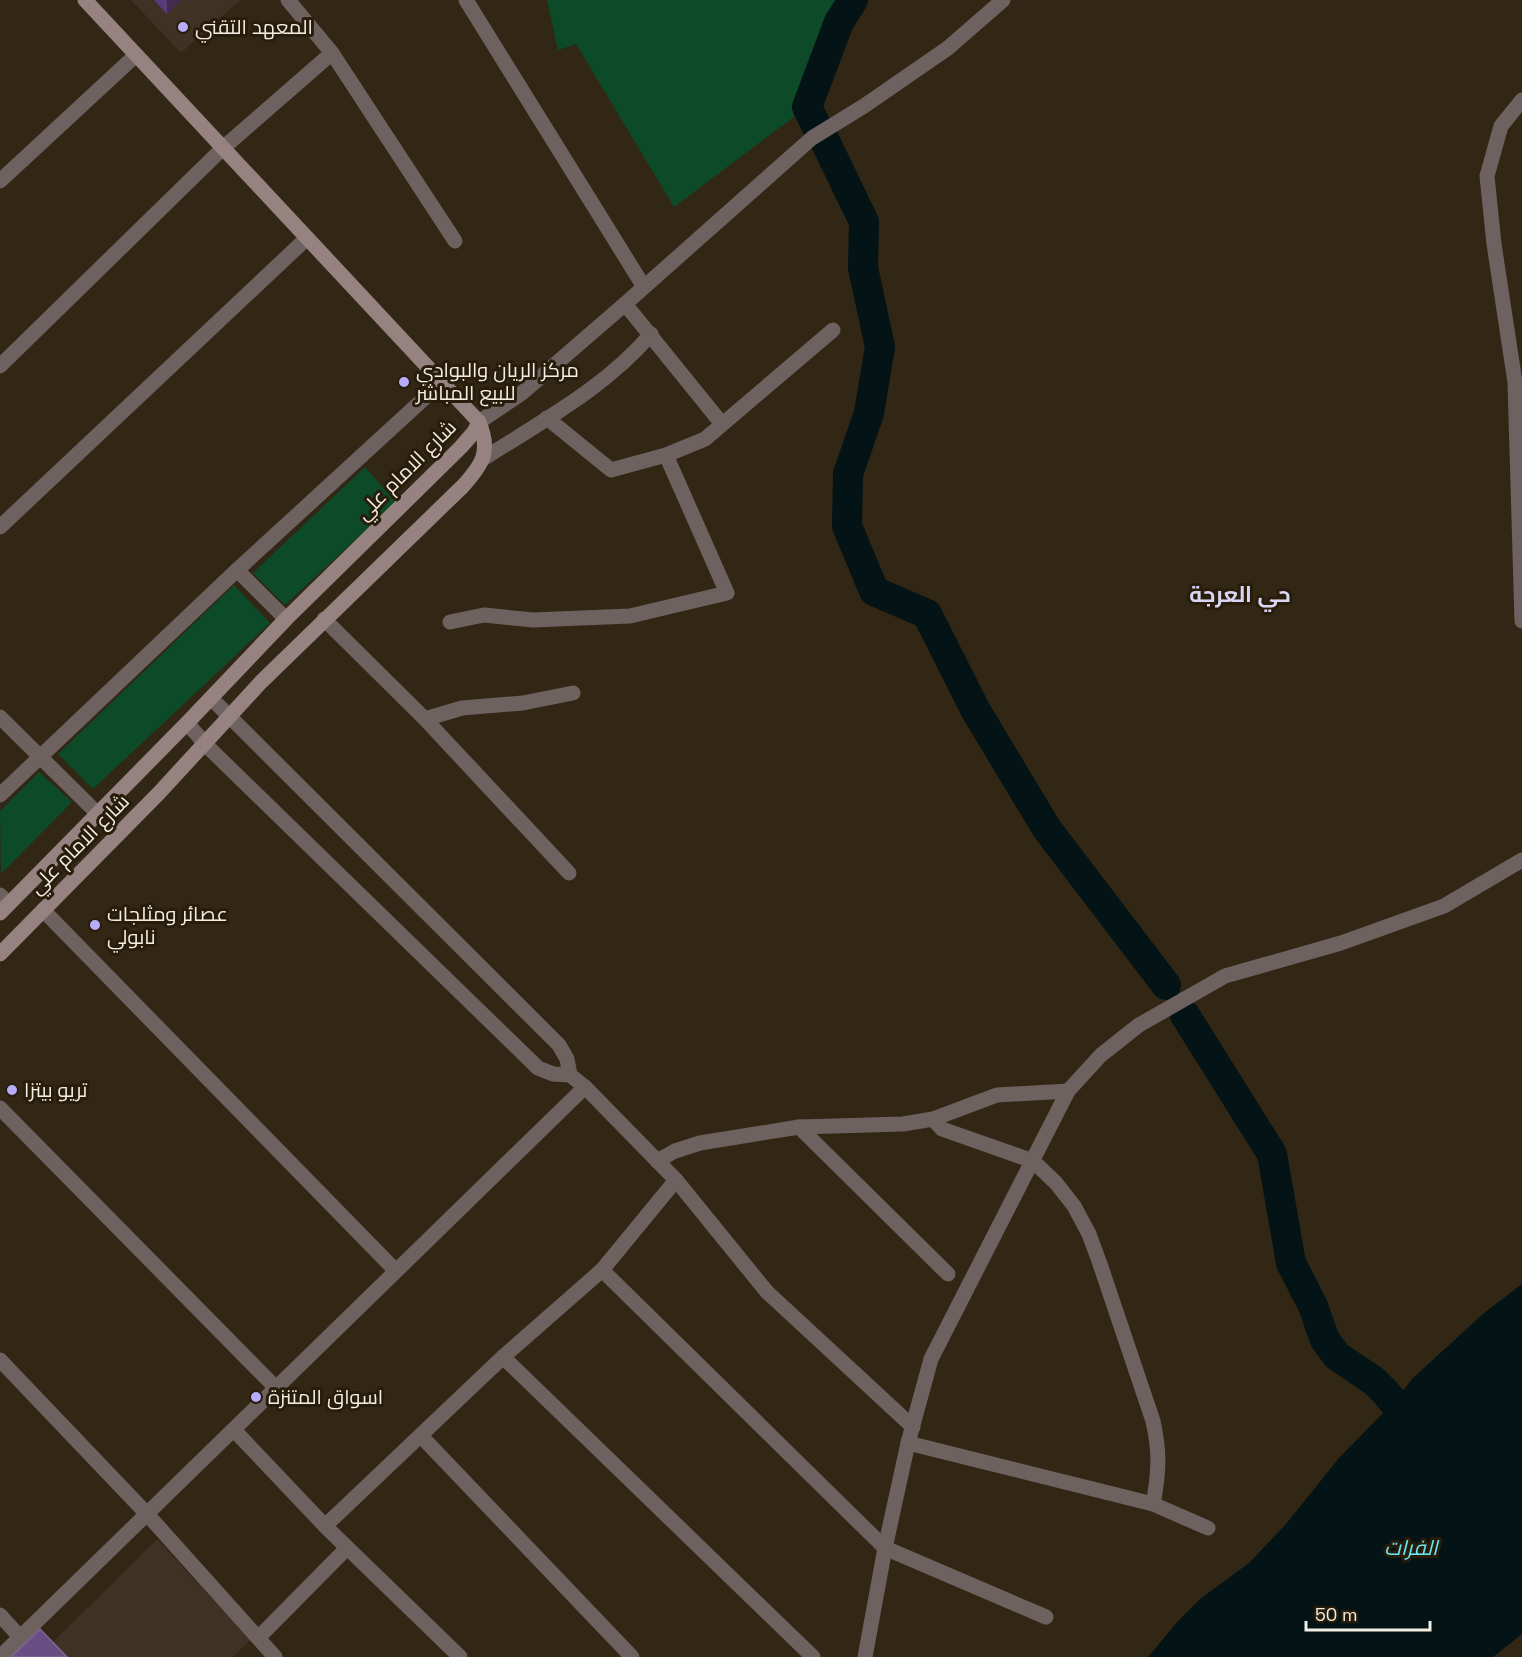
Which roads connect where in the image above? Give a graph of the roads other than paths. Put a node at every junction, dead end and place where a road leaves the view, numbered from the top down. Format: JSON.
{"nodes":[{"id":1,"x":85,"y":0,"type":"edge"},
{"id":2,"x":288,"y":0,"type":"edge"},
{"id":3,"x":466,"y":0,"type":"edge"},
{"id":4,"x":1003,"y":0,"type":"edge"},
{"id":5,"x":332,"y":52,"type":"junction"},
{"id":6,"x":136,"y":55,"type":"junction"},
{"id":7,"x":1522,"y":100,"type":"edge"},
{"id":8,"x":223,"y":148,"type":"junction"},
{"id":9,"x":0,"y":181,"type":"edge"},
{"id":10,"x":306,"y":238,"type":"junction"},
{"id":11,"x":455,"y":241,"type":"dead end"},
{"id":12,"x":644,"y":288,"type":"junction"},
{"id":13,"x":625,"y":304,"type":"junction"},
{"id":14,"x":833,"y":330,"type":"dead end"},
{"id":15,"x":651,"y":334,"type":"junction"},
{"id":16,"x":0,"y":366,"type":"edge"},
{"id":17,"x":442,"y":382,"type":"junction"},
{"id":18,"x":547,"y":418,"type":"junction"},
{"id":19,"x":479,"y":422,"type":"junction"},
{"id":20,"x":722,"y":424,"type":"junction"},
{"id":21,"x":666,"y":455,"type":"junction"},
{"id":22,"x":483,"y":459,"type":"junction"},
{"id":23,"x":0,"y":527,"type":"edge"},
{"id":24,"x":237,"y":570,"type":"junction"},
{"id":25,"x":285,"y":619,"type":"junction"},
{"id":26,"x":324,"y":619,"type":"junction"},
{"id":27,"x":450,"y":621,"type":"dead end"},
{"id":28,"x":1522,"y":621,"type":"edge"},
{"id":29,"x":573,"y":693,"type":"dead end"},
{"id":30,"x":211,"y":698,"type":"junction"},
{"id":31,"x":0,"y":717,"type":"edge"},
{"id":32,"x":229,"y":718,"type":"junction"},
{"id":33,"x":425,"y":718,"type":"junction"},
{"id":34,"x":187,"y":723,"type":"junction"},
{"id":35,"x":205,"y":744,"type":"junction"},
{"id":36,"x":39,"y":758,"type":"junction"},
{"id":37,"x":0,"y":795,"type":"edge"},
{"id":38,"x":98,"y":814,"type":"junction"},
{"id":39,"x":1522,"y":860,"type":"edge"},
{"id":40,"x":569,"y":873,"type":"dead end"},
{"id":41,"x":3,"y":904,"type":"edge"},
{"id":42,"x":43,"y":910,"type":"junction"},
{"id":43,"x":0,"y":954,"type":"edge"},
{"id":44,"x":570,"y":1075,"type":"junction"},
{"id":45,"x":585,"y":1087,"type":"junction"},
{"id":46,"x":1068,"y":1091,"type":"junction"},
{"id":47,"x":0,"y":1108,"type":"edge"},
{"id":48,"x":933,"y":1119,"type":"junction"},
{"id":49,"x":799,"y":1127,"type":"junction"},
{"id":50,"x":657,"y":1161,"type":"junction"},
{"id":51,"x":1033,"y":1161,"type":"junction"},
{"id":52,"x":676,"y":1180,"type":"junction"},
{"id":53,"x":602,"y":1270,"type":"junction"},
{"id":54,"x":396,"y":1271,"type":"junction"},
{"id":55,"x":948,"y":1274,"type":"dead end"},
{"id":56,"x":503,"y":1357,"type":"junction"},
{"id":57,"x":0,"y":1360,"type":"edge"},
{"id":58,"x":276,"y":1388,"type":"junction"},
{"id":59,"x":912,"y":1427,"type":"junction"},
{"id":60,"x":234,"y":1430,"type":"junction"},
{"id":61,"x":421,"y":1436,"type":"junction"},
{"id":62,"x":908,"y":1443,"type":"junction"},
{"id":63,"x":1153,"y":1504,"type":"junction"},
{"id":64,"x":147,"y":1514,"type":"junction"},
{"id":65,"x":325,"y":1526,"type":"junction"},
{"id":66,"x":1208,"y":1528,"type":"dead end"},
{"id":67,"x":347,"y":1548,"type":"junction"},
{"id":68,"x":885,"y":1548,"type":"junction"},
{"id":69,"x":0,"y":1615,"type":"edge"},
{"id":70,"x":1046,"y":1617,"type":"dead end"},
{"id":71,"x":20,"y":1637,"type":"junction"},
{"id":72,"x":264,"y":1650,"type":"edge"},
{"id":73,"x":622,"y":1653,"type":"edge"},
{"id":74,"x":0,"y":1657,"type":"edge"},
{"id":75,"x":460,"y":1657,"type":"edge"},
{"id":76,"x":813,"y":1657,"type":"edge"},
{"id":77,"x":865,"y":1657,"type":"edge"}],
"edges":[{"from":1,"to":6,"type":"street"},
{"from":2,"to":5,"type":"street"},
{"from":3,"to":12,"type":"street"},
{"from":4,"to":12,"type":"street"},
{"from":5,"to":8,"type":"street"},
{"from":5,"to":11,"type":"street"},
{"from":6,"to":8,"type":"street"},
{"from":6,"to":9,"type":"street"},
{"from":7,"to":28,"type":"street"},
{"from":8,"to":10,"type":"street"},
{"from":8,"to":16,"type":"street"},
{"from":10,"to":17,"type":"street"},
{"from":10,"to":23,"type":"street"},
{"from":12,"to":13,"type":"street"},
{"from":13,"to":15,"type":"street"},
{"from":13,"to":19,"type":"street"},
{"from":14,"to":20,"type":"street"},
{"from":15,"to":18,"type":"street"},
{"from":15,"to":20,"type":"street"},
{"from":17,"to":19,"type":"street"},
{"from":17,"to":24,"type":"street"},
{"from":18,"to":21,"type":"street"},
{"from":18,"to":22,"type":"street"},
{"from":19,"to":22,"type":"street","name":"شارع الامام علي"},
{"from":19,"to":25,"type":"street","name":"شارع الامام علي"},
{"from":20,"to":21,"type":"street"},
{"from":21,"to":27,"type":"street"},
{"from":22,"to":26,"type":"street","name":"شارع الامام علي"},
{"from":24,"to":25,"type":"street"},
{"from":24,"to":36,"type":"street"},
{"from":25,"to":30,"type":"street","name":"شارع الامام علي"},
{"from":26,"to":32,"type":"street","name":"شارع الامام علي"},
{"from":26,"to":33,"type":"street"},
{"from":29,"to":33,"type":"street"},
{"from":30,"to":32,"type":"street"},
{"from":30,"to":34,"type":"street","name":"شارع الامام علي"},
{"from":31,"to":36,"type":"street"},
{"from":32,"to":35,"type":"street","name":"شارع الامام علي"},
{"from":32,"to":44,"type":"street"},
{"from":33,"to":40,"type":"street"},
{"from":34,"to":35,"type":"street"},
{"from":34,"to":38,"type":"street","name":"شارع الامام علي"},
{"from":35,"to":42,"type":"street","name":"شارع الامام علي"},
{"from":35,"to":44,"type":"street"},
{"from":36,"to":37,"type":"street"},
{"from":36,"to":38,"type":"street"},
{"from":38,"to":41,"type":"street","name":"شارع الامام علي"},
{"from":39,"to":46,"type":"street"},
{"from":42,"to":43,"type":"street","name":"شارع الامام علي"},
{"from":42,"to":54,"type":"street"},
{"from":44,"to":45,"type":"street"},
{"from":45,"to":50,"type":"street"},
{"from":45,"to":54,"type":"street"},
{"from":46,"to":48,"type":"street"},
{"from":46,"to":51,"type":"street"},
{"from":47,"to":58,"type":"street"},
{"from":48,"to":49,"type":"street"},
{"from":48,"to":51,"type":"street"},
{"from":49,"to":50,"type":"street"},
{"from":49,"to":55,"type":"street"},
{"from":50,"to":52,"type":"street"},
{"from":51,"to":59,"type":"street"},
{"from":51,"to":63,"type":"street"},
{"from":52,"to":53,"type":"street"},
{"from":52,"to":59,"type":"street"},
{"from":53,"to":56,"type":"street"},
{"from":53,"to":68,"type":"street"},
{"from":54,"to":58,"type":"street"},
{"from":56,"to":61,"type":"street"},
{"from":56,"to":76,"type":"street"},
{"from":57,"to":64,"type":"street"},
{"from":58,"to":60,"type":"street"},
{"from":59,"to":62,"type":"street"},
{"from":60,"to":64,"type":"street"},
{"from":60,"to":65,"type":"street"},
{"from":61,"to":65,"type":"street"},
{"from":61,"to":73,"type":"street"},
{"from":62,"to":63,"type":"street"},
{"from":62,"to":68,"type":"street"},
{"from":63,"to":66,"type":"street"},
{"from":64,"to":71,"type":"street"},
{"from":64,"to":72,"type":"street"},
{"from":65,"to":67,"type":"street"},
{"from":67,"to":72,"type":"street"},
{"from":67,"to":75,"type":"street"},
{"from":68,"to":70,"type":"street"},
{"from":68,"to":77,"type":"street"},
{"from":69,"to":71,"type":"street"},
{"from":71,"to":74,"type":"street"}]}
